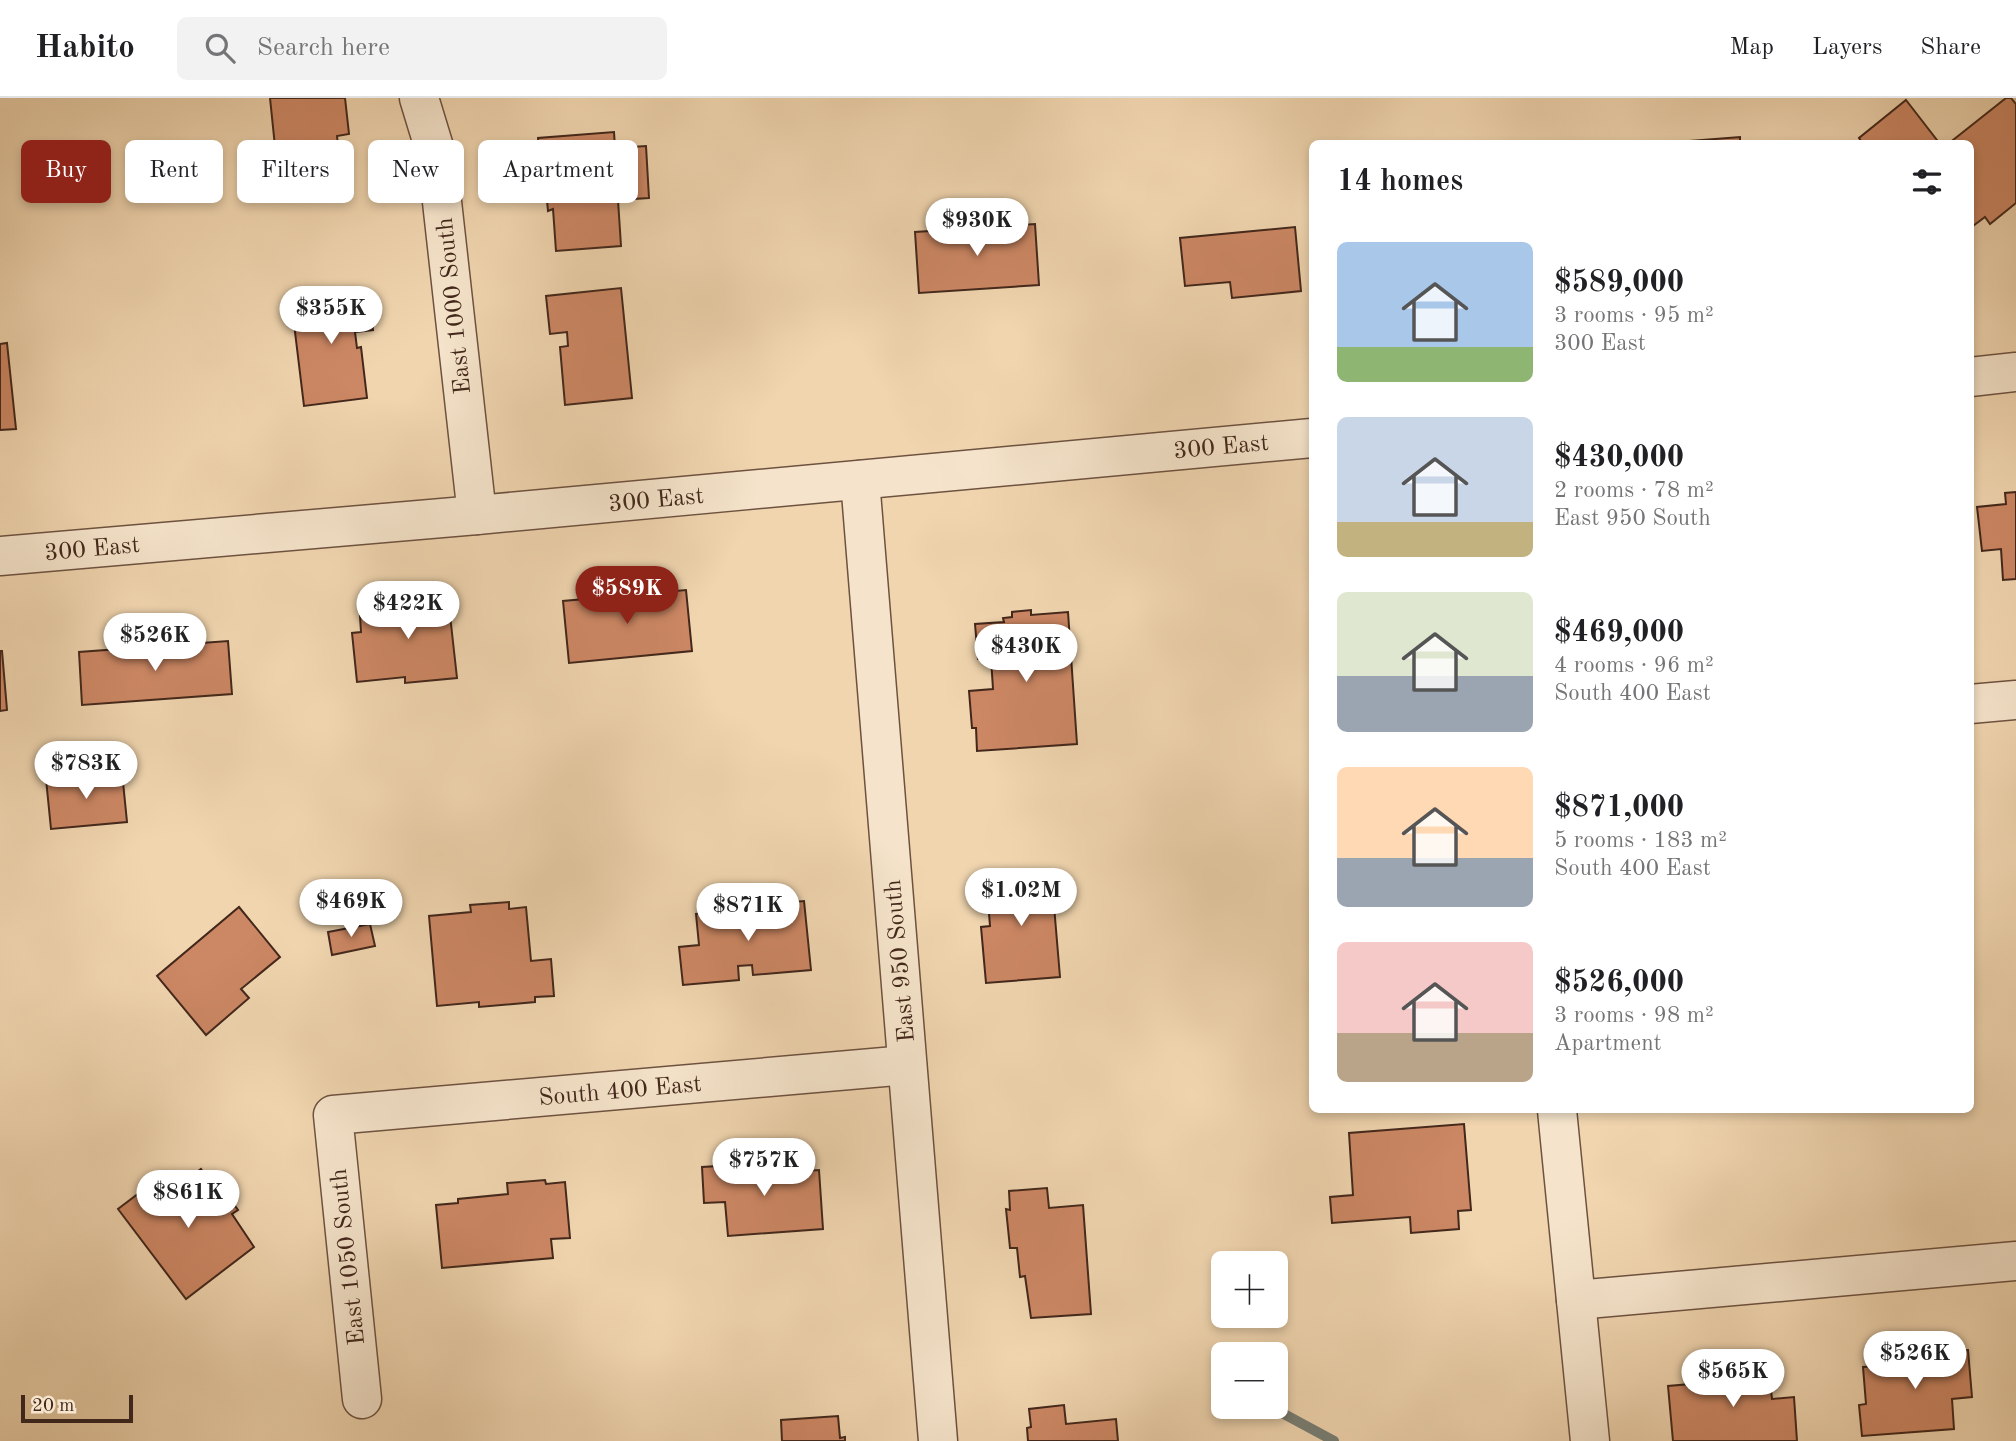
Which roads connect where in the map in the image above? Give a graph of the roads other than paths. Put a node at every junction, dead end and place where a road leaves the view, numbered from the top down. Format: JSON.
{"nodes":[{"id":1,"x":419,"y":98,"type":"edge"},
{"id":2,"x":2016,"y":372,"type":"edge"},
{"id":3,"x":1974,"y":377,"type":"edge"},
{"id":4,"x":1309,"y":438,"type":"edge"},
{"id":5,"x":860,"y":480,"type":"junction"},
{"id":6,"x":477,"y":515,"type":"junction"},
{"id":7,"x":0,"y":556,"type":"edge"},
{"id":8,"x":2016,"y":700,"type":"edge"},
{"id":9,"x":1974,"y":704,"type":"edge"},
{"id":10,"x":907,"y":1065,"type":"junction"},
{"id":11,"x":1557,"y":1113,"type":"edge"},
{"id":12,"x":333,"y":1115,"type":"joint"},
{"id":13,"x":2016,"y":1261,"type":"edge"},
{"id":14,"x":1576,"y":1300,"type":"junction"},
{"id":15,"x":362,"y":1399,"type":"dead end"},
{"id":16,"x":938,"y":1441,"type":"edge"},
{"id":17,"x":1590,"y":1441,"type":"edge"}],
"edges":[{"from":1,"to":6,"type":"street","name":"East 1000 South"},
{"from":2,"to":3,"type":"street"},
{"from":4,"to":5,"type":"street","name":"300 East"},
{"from":5,"to":6,"type":"street","name":"300 East"},
{"from":5,"to":10,"type":"street","name":"East 950 South"},
{"from":6,"to":7,"type":"street","name":"300 East"},
{"from":8,"to":9,"type":"street"},
{"from":10,"to":12,"type":"street","name":"South 400 East"},
{"from":10,"to":16,"type":"street","name":"East 950 South"},
{"from":11,"to":14,"type":"street"},
{"from":12,"to":15,"type":"street","name":"East 1050 South"},
{"from":13,"to":14,"type":"street"},
{"from":14,"to":17,"type":"street"}]}
